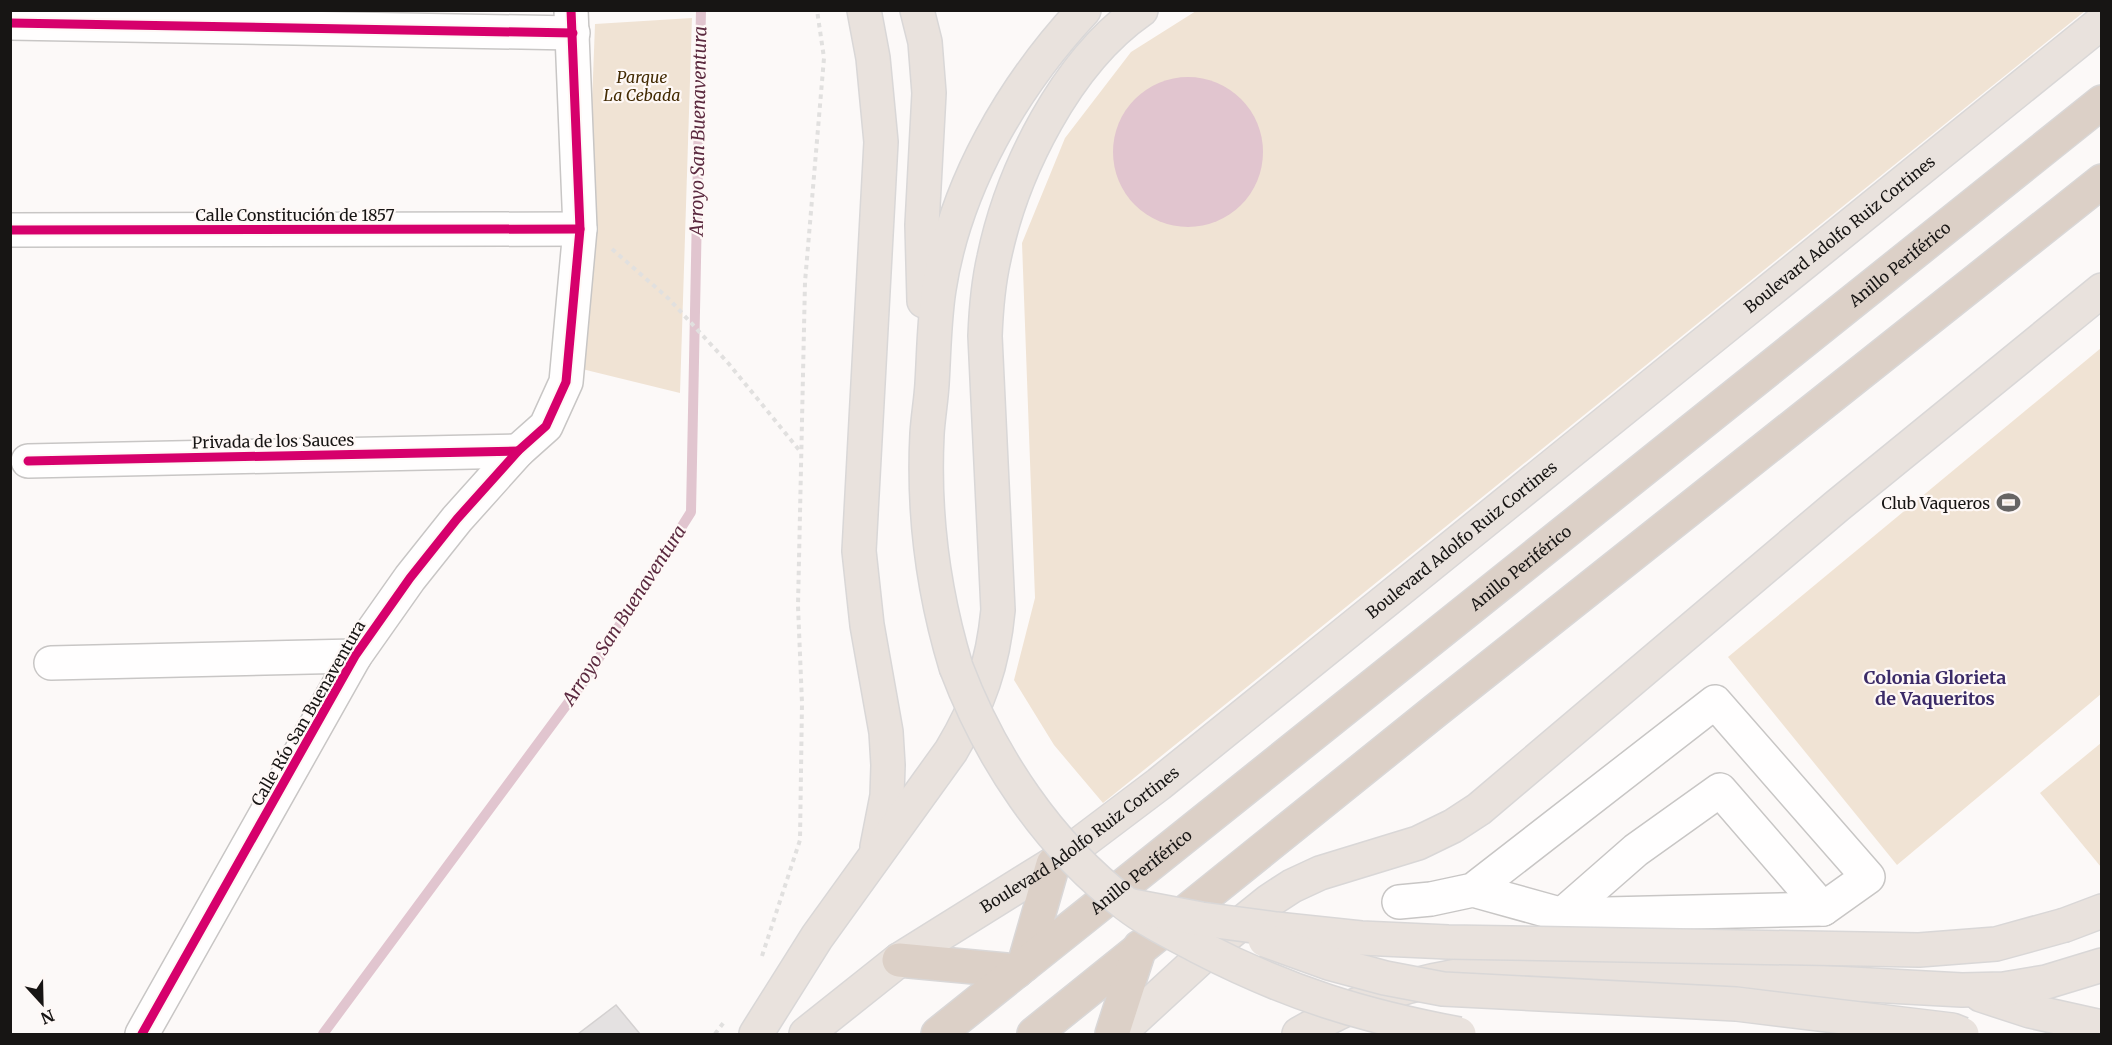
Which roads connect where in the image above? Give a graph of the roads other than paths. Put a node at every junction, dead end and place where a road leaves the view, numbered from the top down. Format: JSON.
{"nodes":[{"id":1,"x":864,"y":10,"type":"edge"},
{"id":2,"x":917,"y":10,"type":"edge"},
{"id":3,"x":1084,"y":10,"type":"edge"},
{"id":4,"x":1141,"y":10,"type":"edge"},
{"id":5,"x":237,"y":18,"type":"edge"},
{"id":6,"x":10,"y":22,"type":"edge"},
{"id":7,"x":572,"y":22,"type":"edge"},
{"id":8,"x":1069,"y":22,"type":"edge"},
{"id":9,"x":2102,"y":22,"type":"edge"},
{"id":10,"x":2102,"y":102,"type":"edge"},
{"id":11,"x":2102,"y":181,"type":"edge"},
{"id":12,"x":580,"y":229,"type":"junction"},
{"id":13,"x":10,"y":230,"type":"edge"},
{"id":14,"x":2102,"y":290,"type":"edge"},
{"id":15,"x":932,"y":383,"type":"junction"},
{"id":16,"x":518,"y":451,"type":"junction"},
{"id":17,"x":28,"y":461,"type":"dead end"},
{"id":18,"x":356,"y":656,"type":"junction"},
{"id":19,"x":51,"y":663,"type":"dead end"},
{"id":20,"x":874,"y":858,"type":"junction"},
{"id":21,"x":1053,"y":864,"type":"junction"},
{"id":22,"x":1473,"y":890,"type":"junction"},
{"id":23,"x":1399,"y":902,"type":"dead end"},
{"id":24,"x":1127,"y":905,"type":"junction"},
{"id":25,"x":1823,"y":909,"type":"junction"},
{"id":26,"x":2102,"y":910,"type":"edge"},
{"id":27,"x":1563,"y":915,"type":"junction"},
{"id":28,"x":1220,"y":932,"type":"junction"},
{"id":29,"x":1140,"y":947,"type":"junction"},
{"id":30,"x":899,"y":960,"type":"junction"},
{"id":31,"x":2102,"y":965,"type":"edge"},
{"id":32,"x":1021,"y":968,"type":"junction"},
{"id":33,"x":1483,"y":972,"type":"junction"},
{"id":34,"x":1962,"y":990,"type":"junction"},
{"id":35,"x":2102,"y":1028,"type":"edge"},
{"id":36,"x":142,"y":1035,"type":"edge"},
{"id":37,"x":756,"y":1035,"type":"edge"},
{"id":38,"x":806,"y":1035,"type":"edge"},
{"id":39,"x":938,"y":1035,"type":"edge"},
{"id":40,"x":1034,"y":1035,"type":"edge"},
{"id":41,"x":1112,"y":1035,"type":"edge"},
{"id":42,"x":1118,"y":1035,"type":"edge"},
{"id":43,"x":1299,"y":1035,"type":"edge"},
{"id":44,"x":1459,"y":1035,"type":"edge"},
{"id":45,"x":1962,"y":1035,"type":"edge"}],
"edges":[{"from":1,"to":20,"type":"main road"},
{"from":2,"to":15,"type":"main road"},
{"from":3,"to":8,"type":"main road"},
{"from":4,"to":20,"type":"main road"},
{"from":5,"to":6,"type":"street"},
{"from":5,"to":7,"type":"street"},
{"from":7,"to":12,"type":"street","name":"Calle Río San Buenaventura"},
{"from":8,"to":15,"type":"main road"},
{"from":9,"to":21,"type":"main road","name":"Boulevard Adolfo Ruiz Cortines"},
{"from":10,"to":32,"type":"highway","name":"Anillo Periférico"},
{"from":11,"to":29,"type":"highway"},
{"from":12,"to":13,"type":"street","name":"Calle Constitución de 1857"},
{"from":12,"to":16,"type":"street","name":"Calle Río San Buenaventura"},
{"from":14,"to":28,"type":"main road"},
{"from":15,"to":24,"type":"main road","bridge":true},
{"from":16,"to":17,"type":"street","name":"Privada de los Sauces"},
{"from":16,"to":18,"type":"street","name":"Calle Río San Buenaventura"},
{"from":18,"to":19,"type":"street"},
{"from":18,"to":36,"type":"street","name":"Calle Río San Buenaventura"},
{"from":20,"to":37,"type":"main road"},
{"from":21,"to":30,"type":"main road","name":"Boulevard Adolfo Ruiz Cortines"},
{"from":21,"to":32,"type":"highway"},
{"from":22,"to":23,"type":"street"},
{"from":22,"to":25,"type":"street"},
{"from":22,"to":27,"type":"street"},
{"from":24,"to":28,"type":"main road","bridge":true},
{"from":24,"to":44,"type":"main road","bridge":true},
{"from":25,"to":27,"type":"street"},
{"from":25,"to":27,"type":"street"},
{"from":26,"to":28,"type":"main road","bridge":true},
{"from":27,"to":33,"type":"street"},
{"from":28,"to":29,"type":"highway"},
{"from":28,"to":42,"type":"main road"},
{"from":28,"to":45,"type":"main road","bridge":true},
{"from":29,"to":40,"type":"highway"},
{"from":29,"to":41,"type":"highway"},
{"from":30,"to":32,"type":"highway"},
{"from":30,"to":38,"type":"main road","name":"Boulevard Adolfo Ruiz Cortines"},
{"from":31,"to":34,"type":"main road"},
{"from":32,"to":39,"type":"highway","name":"Anillo Periférico"},
{"from":33,"to":34,"type":"main road"},
{"from":33,"to":43,"type":"main road"},
{"from":34,"to":35,"type":"main road"}]}
